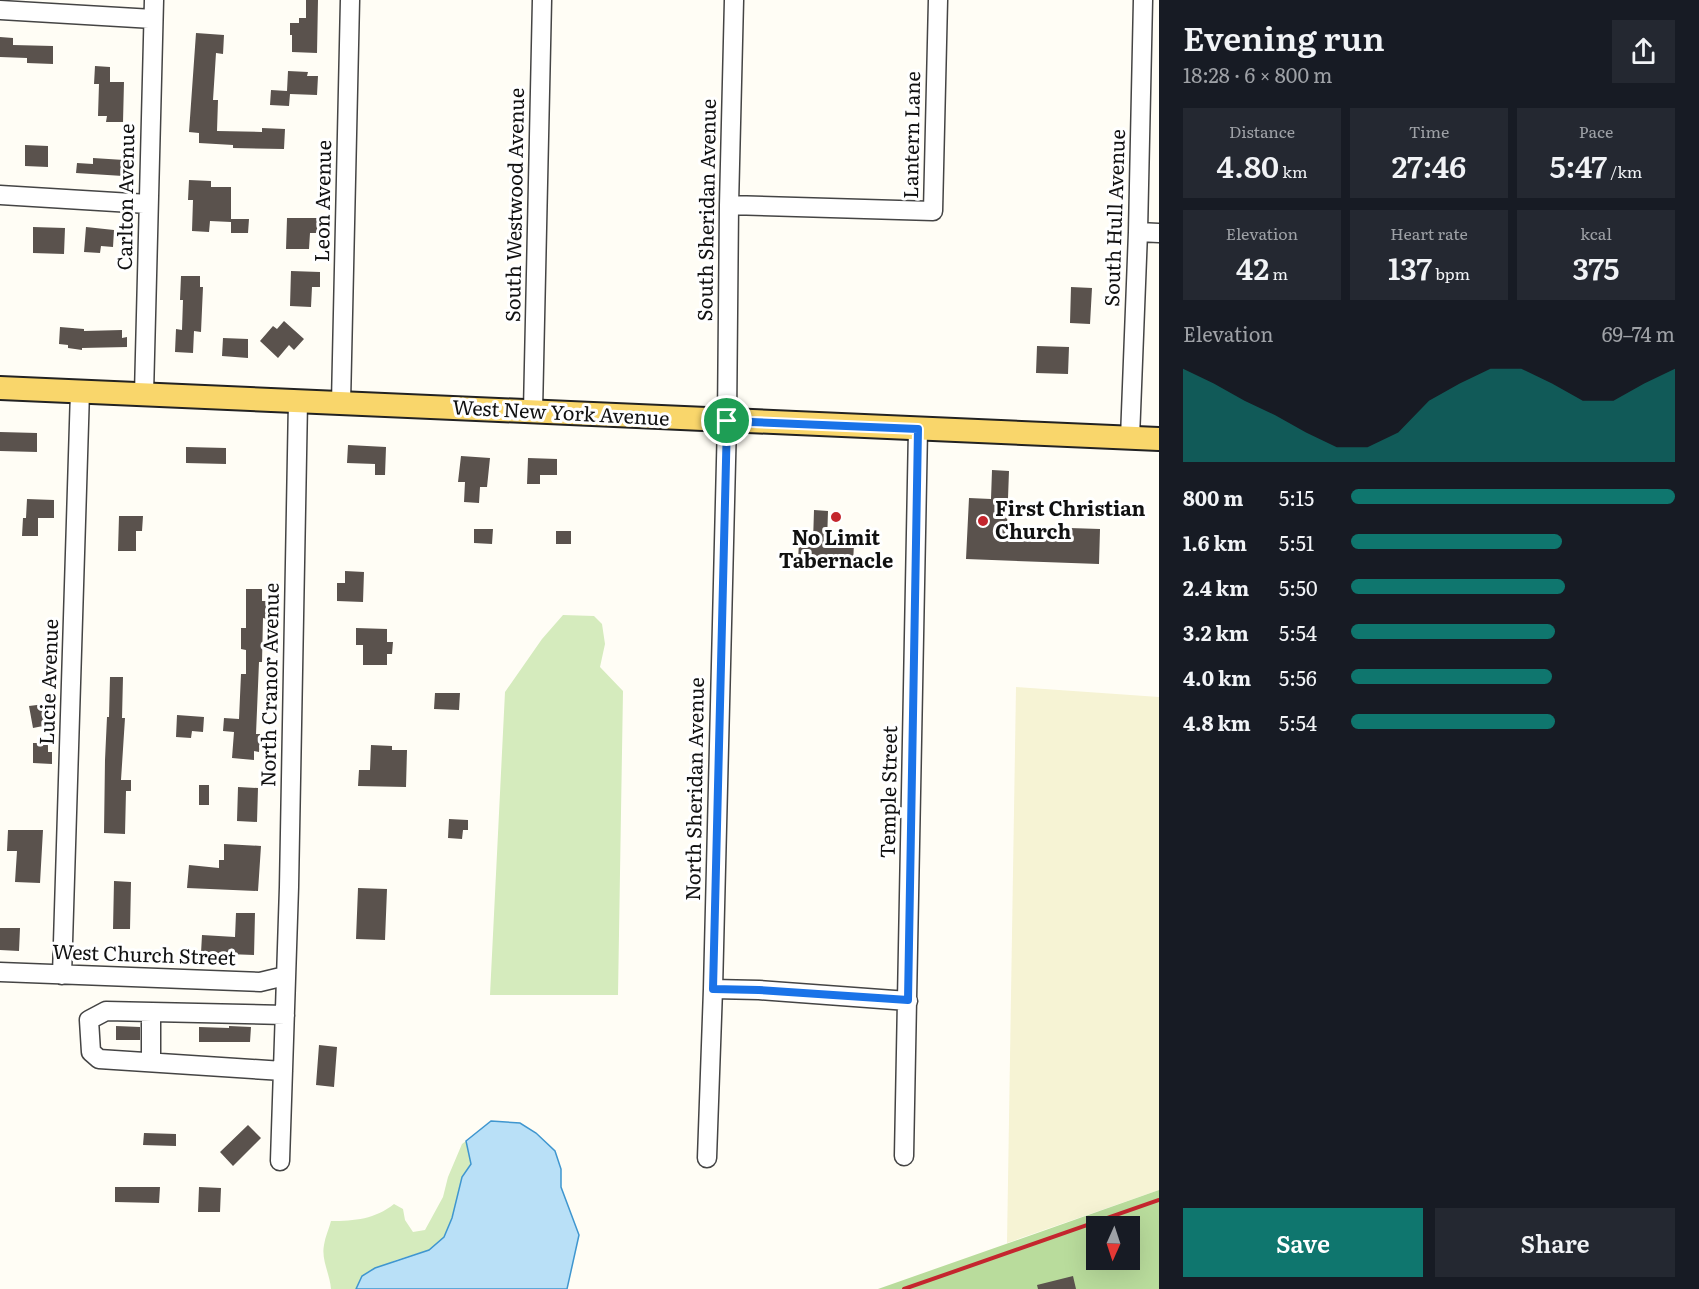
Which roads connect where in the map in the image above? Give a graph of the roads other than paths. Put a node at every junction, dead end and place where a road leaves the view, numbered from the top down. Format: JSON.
{"nodes":[{"id":1,"x":154,"y":0,"type":"edge"},
{"id":2,"x":350,"y":0,"type":"edge"},
{"id":3,"x":542,"y":0,"type":"edge"},
{"id":4,"x":734,"y":0,"type":"edge"},
{"id":5,"x":938,"y":0,"type":"edge"},
{"id":6,"x":1143,"y":0,"type":"edge"},
{"id":7,"x":0,"y":10,"type":"edge"},
{"id":8,"x":153,"y":19,"type":"junction"},
{"id":9,"x":1150,"y":49,"type":"edge"},
{"id":10,"x":0,"y":195,"type":"edge"},
{"id":11,"x":148,"y":204,"type":"junction"},
{"id":12,"x":729,"y":205,"type":"junction"},
{"id":13,"x":1138,"y":232,"type":"junction"},
{"id":14,"x":1159,"y":233,"type":"edge"},
{"id":15,"x":0,"y":388,"type":"edge"},
{"id":16,"x":80,"y":392,"type":"junction"},
{"id":17,"x":144,"y":394,"type":"junction"},
{"id":18,"x":298,"y":401,"type":"junction"},
{"id":19,"x":341,"y":403,"type":"junction"},
{"id":20,"x":533,"y":411,"type":"junction"},
{"id":21,"x":727,"y":421,"type":"junction"},
{"id":22,"x":918,"y":429,"type":"junction"},
{"id":23,"x":1130,"y":438,"type":"junction"},
{"id":24,"x":1159,"y":439,"type":"edge"},
{"id":25,"x":0,"y":972,"type":"edge"},
{"id":26,"x":285,"y":973,"type":"junction"},
{"id":27,"x":62,"y":975,"type":"junction"},
{"id":28,"x":713,"y":989,"type":"junction"},
{"id":29,"x":908,"y":1000,"type":"junction"},
{"id":30,"x":151,"y":1012,"type":"junction"},
{"id":31,"x":285,"y":1015,"type":"junction"},
{"id":32,"x":151,"y":1062,"type":"junction"},
{"id":33,"x":283,"y":1071,"type":"junction"},
{"id":34,"x":904,"y":1156,"type":"dead end"},
{"id":35,"x":707,"y":1158,"type":"dead end"},
{"id":36,"x":280,"y":1161,"type":"dead end"}],
"edges":[{"from":1,"to":8,"type":"street","name":"Carlton Avenue"},
{"from":2,"to":19,"type":"street","name":"Leon Avenue"},
{"from":3,"to":20,"type":"street","name":"South Westwood Avenue"},
{"from":4,"to":12,"type":"street","name":"South Sheridan Avenue"},
{"from":5,"to":12,"type":"street","name":"Lantern Lane"},
{"from":6,"to":9,"type":"street","name":"South Hull Avenue"},
{"from":7,"to":8,"type":"street"},
{"from":8,"to":11,"type":"street","name":"Carlton Avenue"},
{"from":9,"to":13,"type":"street","name":"South Hull Avenue"},
{"from":10,"to":11,"type":"street"},
{"from":11,"to":17,"type":"street","name":"Carlton Avenue"},
{"from":12,"to":21,"type":"street","name":"South Sheridan Avenue"},
{"from":13,"to":14,"type":"street"},
{"from":13,"to":23,"type":"street","name":"South Hull Avenue"},
{"from":15,"to":16,"type":"main road","name":"West New York Avenue"},
{"from":16,"to":17,"type":"main road","name":"West New York Avenue"},
{"from":16,"to":27,"type":"street","name":"Lucie Avenue"},
{"from":17,"to":18,"type":"main road","name":"West New York Avenue"},
{"from":18,"to":19,"type":"main road","name":"West New York Avenue"},
{"from":18,"to":26,"type":"street","name":"North Cranor Avenue"},
{"from":19,"to":20,"type":"main road","name":"West New York Avenue"},
{"from":20,"to":21,"type":"main road","name":"West New York Avenue"},
{"from":21,"to":22,"type":"main road","name":"West New York Avenue"},
{"from":21,"to":28,"type":"street","name":"North Sheridan Avenue"},
{"from":22,"to":23,"type":"main road","name":"West New York Avenue"},
{"from":22,"to":29,"type":"street","name":"Temple Street"},
{"from":23,"to":24,"type":"main road","name":"West New York Avenue"},
{"from":25,"to":27,"type":"street","name":"West Church Street"},
{"from":26,"to":27,"type":"street","name":"West Church Street"},
{"from":26,"to":31,"type":"street","name":"North Cranor Avenue"},
{"from":28,"to":29,"type":"street"},
{"from":28,"to":35,"type":"street","name":"North Sheridan Avenue"},
{"from":29,"to":34,"type":"street","name":"Temple Street"},
{"from":30,"to":31,"type":"street"},
{"from":30,"to":32,"type":"street"},
{"from":30,"to":32,"type":"street"},
{"from":31,"to":33,"type":"street","name":"North Cranor Avenue"},
{"from":32,"to":33,"type":"street"},
{"from":33,"to":36,"type":"street","name":"North Cranor Avenue"}]}
